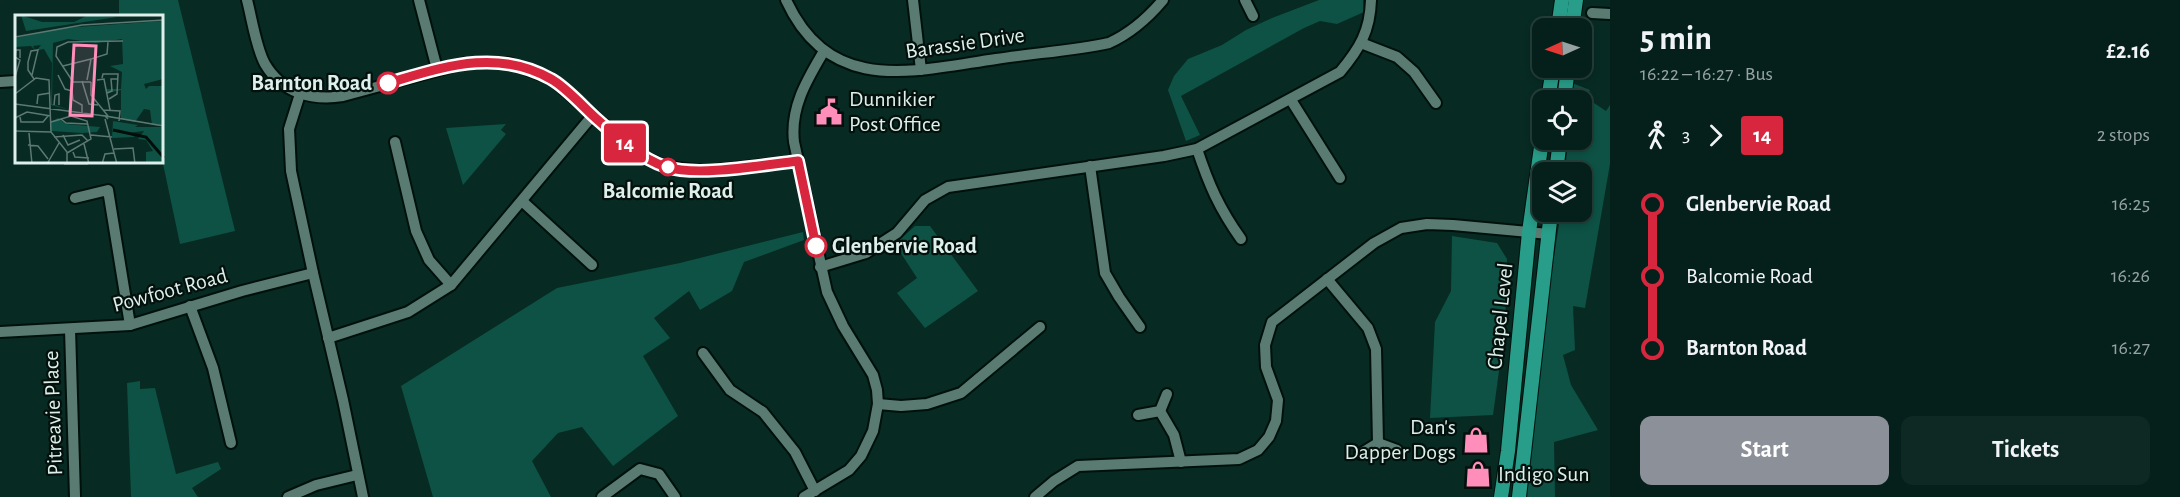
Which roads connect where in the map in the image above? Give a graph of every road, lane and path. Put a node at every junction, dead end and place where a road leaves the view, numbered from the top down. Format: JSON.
{"nodes":[{"id":1,"x":247,"y":0,"type":"edge"},
{"id":2,"x":419,"y":0,"type":"edge"},
{"id":3,"x":786,"y":0,"type":"edge"},
{"id":4,"x":913,"y":0,"type":"edge"},
{"id":5,"x":1245,"y":0,"type":"edge"},
{"id":6,"x":1371,"y":0,"type":"edge"},
{"id":7,"x":1562,"y":0,"type":"edge"},
{"id":8,"x":1576,"y":0,"type":"edge"},
{"id":9,"x":1161,"y":1,"type":"edge"},
{"id":10,"x":1592,"y":13,"type":"dead end"},
{"id":11,"x":1610,"y":14,"type":"edge"},
{"id":12,"x":1252,"y":16,"type":"dead end"},
{"id":13,"x":1559,"y":18,"type":"edge"},
{"id":14,"x":1573,"y":18,"type":"edge"},
{"id":15,"x":1361,"y":43,"type":"junction"},
{"id":16,"x":824,"y":51,"type":"junction"},
{"id":17,"x":437,"y":69,"type":"junction"},
{"id":18,"x":921,"y":70,"type":"junction"},
{"id":19,"x":15,"y":81,"type":"edge"},
{"id":20,"x":0,"y":82,"type":"edge"},
{"id":21,"x":300,"y":94,"type":"junction"},
{"id":22,"x":1291,"y":100,"type":"junction"},
{"id":23,"x":1436,"y":103,"type":"dead end"},
{"id":24,"x":593,"y":116,"type":"junction"},
{"id":25,"x":395,"y":142,"type":"dead end"},
{"id":26,"x":1197,"y":149,"type":"junction"},
{"id":27,"x":1541,"y":150,"type":"edge"},
{"id":28,"x":798,"y":161,"type":"junction"},
{"id":29,"x":1090,"y":166,"type":"junction"},
{"id":30,"x":1340,"y":178,"type":"dead end"},
{"id":31,"x":75,"y":198,"type":"dead end"},
{"id":32,"x":522,"y":201,"type":"junction"},
{"id":33,"x":1550,"y":222,"type":"edge"},
{"id":34,"x":1529,"y":232,"type":"junction"},
{"id":35,"x":1549,"y":234,"type":"junction"},
{"id":36,"x":1241,"y":239,"type":"dead end"},
{"id":37,"x":592,"y":265,"type":"dead end"},
{"id":38,"x":820,"y":267,"type":"junction"},
{"id":39,"x":313,"y":273,"type":"junction"},
{"id":40,"x":1327,"y":279,"type":"junction"},
{"id":41,"x":451,"y":285,"type":"junction"},
{"id":42,"x":190,"y":306,"type":"junction"},
{"id":43,"x":130,"y":326,"type":"junction"},
{"id":44,"x":1040,"y":327,"type":"dead end"},
{"id":45,"x":1140,"y":327,"type":"dead end"},
{"id":46,"x":70,"y":329,"type":"junction"},
{"id":47,"x":0,"y":332,"type":"edge"},
{"id":48,"x":328,"y":338,"type":"junction"},
{"id":49,"x":703,"y":352,"type":"dead end"},
{"id":50,"x":1167,"y":394,"type":"dead end"},
{"id":51,"x":878,"y":404,"type":"junction"},
{"id":52,"x":1160,"y":411,"type":"junction"},
{"id":53,"x":1138,"y":415,"type":"dead end"},
{"id":54,"x":1378,"y":443,"type":"junction"},
{"id":55,"x":231,"y":444,"type":"dead end"},
{"id":56,"x":1397,"y":450,"type":"dead end"},
{"id":57,"x":1360,"y":454,"type":"dead end"},
{"id":58,"x":1181,"y":462,"type":"junction"},
{"id":59,"x":357,"y":474,"type":"junction"},
{"id":60,"x":814,"y":491,"type":"junction"},
{"id":61,"x":75,"y":497,"type":"edge"},
{"id":62,"x":288,"y":497,"type":"edge"},
{"id":63,"x":363,"y":497,"type":"edge"},
{"id":64,"x":602,"y":497,"type":"edge"},
{"id":65,"x":675,"y":497,"type":"edge"},
{"id":66,"x":804,"y":497,"type":"edge"},
{"id":67,"x":1035,"y":497,"type":"edge"},
{"id":68,"x":1501,"y":497,"type":"edge"},
{"id":69,"x":1519,"y":497,"type":"edge"}],
"edges":[{"from":1,"to":21,"type":"street"},
{"from":2,"to":17,"type":"street"},
{"from":3,"to":16,"type":"street","name":"Barassie Drive"},
{"from":4,"to":18,"type":"street"},
{"from":5,"to":12,"type":"street"},
{"from":6,"to":15,"type":"street"},
{"from":7,"to":13,"type":"main road"},
{"from":8,"to":14,"type":"main road"},
{"from":9,"to":18,"type":"street","name":"Barassie Drive"},
{"from":10,"to":11,"type":"street"},
{"from":15,"to":22,"type":"street"},
{"from":15,"to":23,"type":"street"},
{"from":16,"to":18,"type":"street","name":"Barassie Drive"},
{"from":16,"to":28,"type":"street"},
{"from":17,"to":21,"type":"street"},
{"from":17,"to":24,"type":"street"},
{"from":19,"to":20,"type":"street"},
{"from":21,"to":39,"type":"street"},
{"from":22,"to":26,"type":"street"},
{"from":22,"to":30,"type":"street"},
{"from":24,"to":28,"type":"street"},
{"from":24,"to":32,"type":"street"},
{"from":25,"to":41,"type":"street"},
{"from":26,"to":29,"type":"street"},
{"from":26,"to":36,"type":"street"},
{"from":27,"to":34,"type":"main road","name":"Chapel Level"},
{"from":28,"to":38,"type":"street"},
{"from":29,"to":38,"type":"street"},
{"from":29,"to":45,"type":"street"},
{"from":31,"to":43,"type":"street"},
{"from":32,"to":37,"type":"street"},
{"from":32,"to":41,"type":"street"},
{"from":33,"to":35,"type":"main road","name":"Chapel Level"},
{"from":34,"to":35,"type":"street"},
{"from":34,"to":40,"type":"street"},
{"from":34,"to":68,"type":"main road","name":"Chapel Level"},
{"from":35,"to":69,"type":"main road","name":"Chapel Level"},
{"from":38,"to":51,"type":"street"},
{"from":39,"to":42,"type":"street","name":"Powfoot Road"},
{"from":39,"to":48,"type":"street"},
{"from":40,"to":54,"type":"street"},
{"from":40,"to":58,"type":"street"},
{"from":41,"to":48,"type":"street"},
{"from":42,"to":43,"type":"street","name":"Powfoot Road"},
{"from":42,"to":55,"type":"street"},
{"from":43,"to":46,"type":"street","name":"Powfoot Road"},
{"from":44,"to":51,"type":"street"},
{"from":46,"to":47,"type":"street","name":"Powfoot Road"},
{"from":46,"to":61,"type":"street","name":"Pitreavie Place"},
{"from":48,"to":59,"type":"street"},
{"from":49,"to":60,"type":"street"},
{"from":50,"to":52,"type":"street"},
{"from":51,"to":60,"type":"street"},
{"from":52,"to":53,"type":"street"},
{"from":52,"to":58,"type":"street"},
{"from":54,"to":56,"type":"street"},
{"from":54,"to":57,"type":"street"},
{"from":58,"to":67,"type":"street"},
{"from":59,"to":62,"type":"street"},
{"from":59,"to":63,"type":"street"},
{"from":60,"to":66,"type":"street"},
{"from":64,"to":65,"type":"street"}]}
